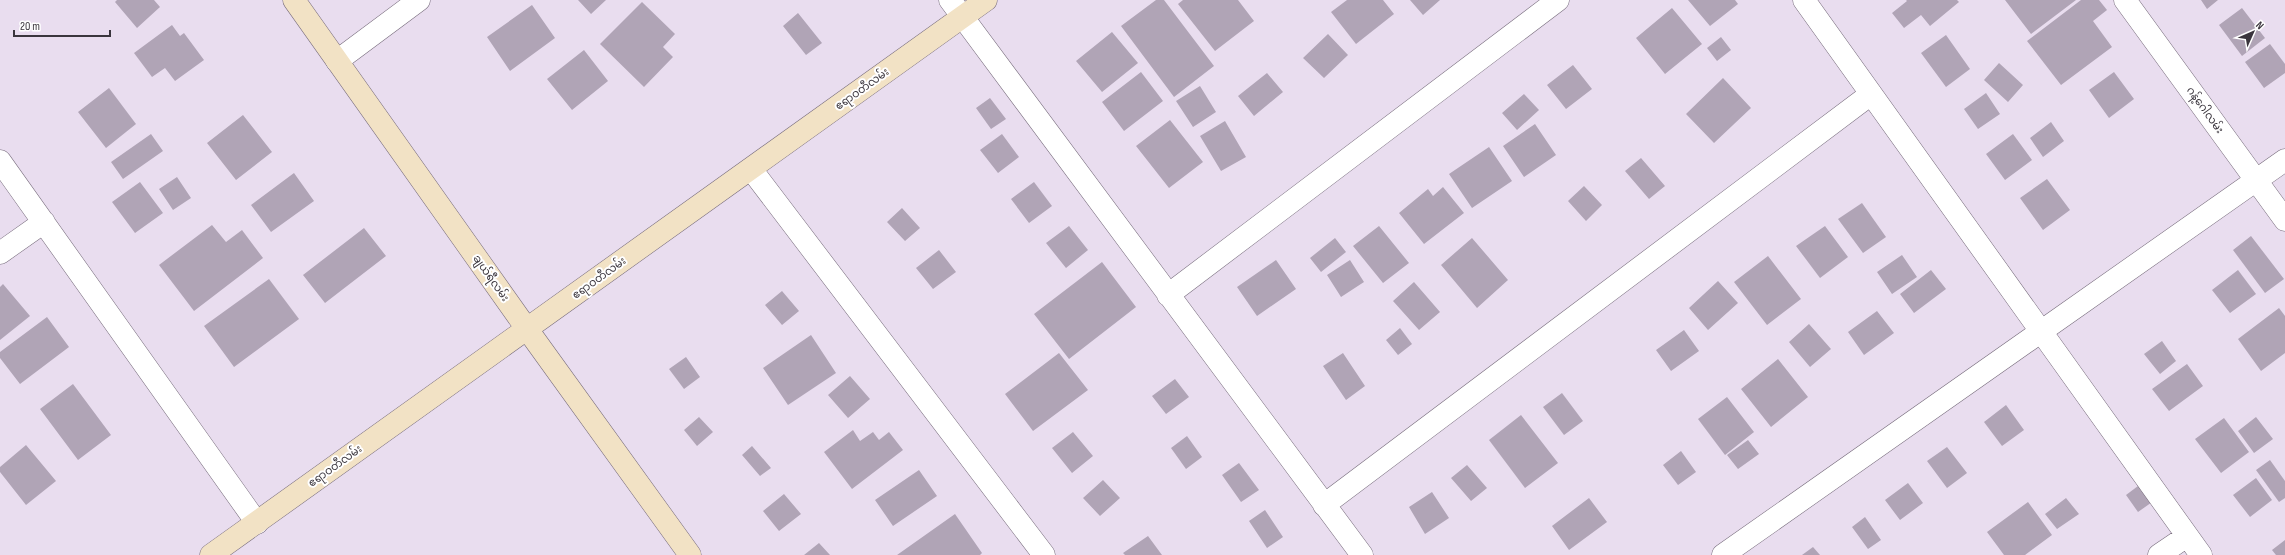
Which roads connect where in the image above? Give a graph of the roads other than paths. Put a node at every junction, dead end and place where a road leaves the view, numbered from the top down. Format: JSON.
{"nodes":[{"id":1,"x":294,"y":0,"type":"edge"},
{"id":2,"x":419,"y":0,"type":"edge"},
{"id":3,"x":950,"y":0,"type":"edge"},
{"id":4,"x":986,"y":0,"type":"edge"},
{"id":5,"x":1558,"y":0,"type":"edge"},
{"id":6,"x":1804,"y":0,"type":"edge"},
{"id":7,"x":2125,"y":0,"type":"edge"},
{"id":8,"x":962,"y":18,"type":"junction"},
{"id":9,"x":337,"y":61,"type":"junction"},
{"id":10,"x":1871,"y":94,"type":"junction"},
{"id":11,"x":2285,"y":160,"type":"edge"},
{"id":12,"x":0,"y":161,"type":"edge"},
{"id":13,"x":751,"y":169,"type":"junction"},
{"id":14,"x":2257,"y":181,"type":"junction"},
{"id":15,"x":2285,"y":220,"type":"edge"},
{"id":16,"x":44,"y":222,"type":"junction"},
{"id":17,"x":0,"y":253,"type":"edge"},
{"id":18,"x":1168,"y":295,"type":"junction"},
{"id":19,"x":527,"y":329,"type":"junction"},
{"id":20,"x":2041,"y":332,"type":"junction"},
{"id":21,"x":1324,"y":505,"type":"junction"},
{"id":22,"x":257,"y":522,"type":"junction"},
{"id":23,"x":2187,"y":536,"type":"junction"},
{"id":24,"x":211,"y":555,"type":"edge"},
{"id":25,"x":690,"y":555,"type":"edge"},
{"id":26,"x":1044,"y":555,"type":"edge"},
{"id":27,"x":1362,"y":555,"type":"edge"},
{"id":28,"x":1723,"y":555,"type":"edge"},
{"id":29,"x":2159,"y":555,"type":"edge"},
{"id":30,"x":2201,"y":555,"type":"edge"}],
"edges":[{"from":1,"to":9,"type":"street","name":"ချယ်ရီလမ်း"},
{"from":2,"to":9,"type":"street"},
{"from":3,"to":8,"type":"street"},
{"from":4,"to":8,"type":"street","name":"ဧရာဝတီလမ်း"},
{"from":5,"to":18,"type":"street"},
{"from":6,"to":10,"type":"street"},
{"from":7,"to":14,"type":"street","name":"ဂန့်ဂေါလမ်း"},
{"from":8,"to":13,"type":"street","name":"ဧရာဝတီလမ်း"},
{"from":8,"to":18,"type":"street"},
{"from":9,"to":19,"type":"street","name":"ချယ်ရီလမ်း"},
{"from":10,"to":20,"type":"street"},
{"from":10,"to":21,"type":"street"},
{"from":11,"to":14,"type":"street"},
{"from":12,"to":16,"type":"street"},
{"from":13,"to":19,"type":"street","name":"ဧရာဝတီလမ်း"},
{"from":13,"to":26,"type":"street"},
{"from":14,"to":15,"type":"street","name":"ဂန့်ဂေါလမ်း"},
{"from":14,"to":20,"type":"street"},
{"from":16,"to":17,"type":"street"},
{"from":16,"to":22,"type":"street"},
{"from":18,"to":21,"type":"street"},
{"from":19,"to":22,"type":"street","name":"ဧရာဝတီလမ်း"},
{"from":19,"to":25,"type":"street","name":"ချယ်ရီလမ်း"},
{"from":20,"to":23,"type":"street"},
{"from":20,"to":28,"type":"street"},
{"from":21,"to":27,"type":"street"},
{"from":22,"to":24,"type":"street","name":"ဧရာဝတီလမ်း"},
{"from":23,"to":29,"type":"street"},
{"from":23,"to":30,"type":"street"}]}
